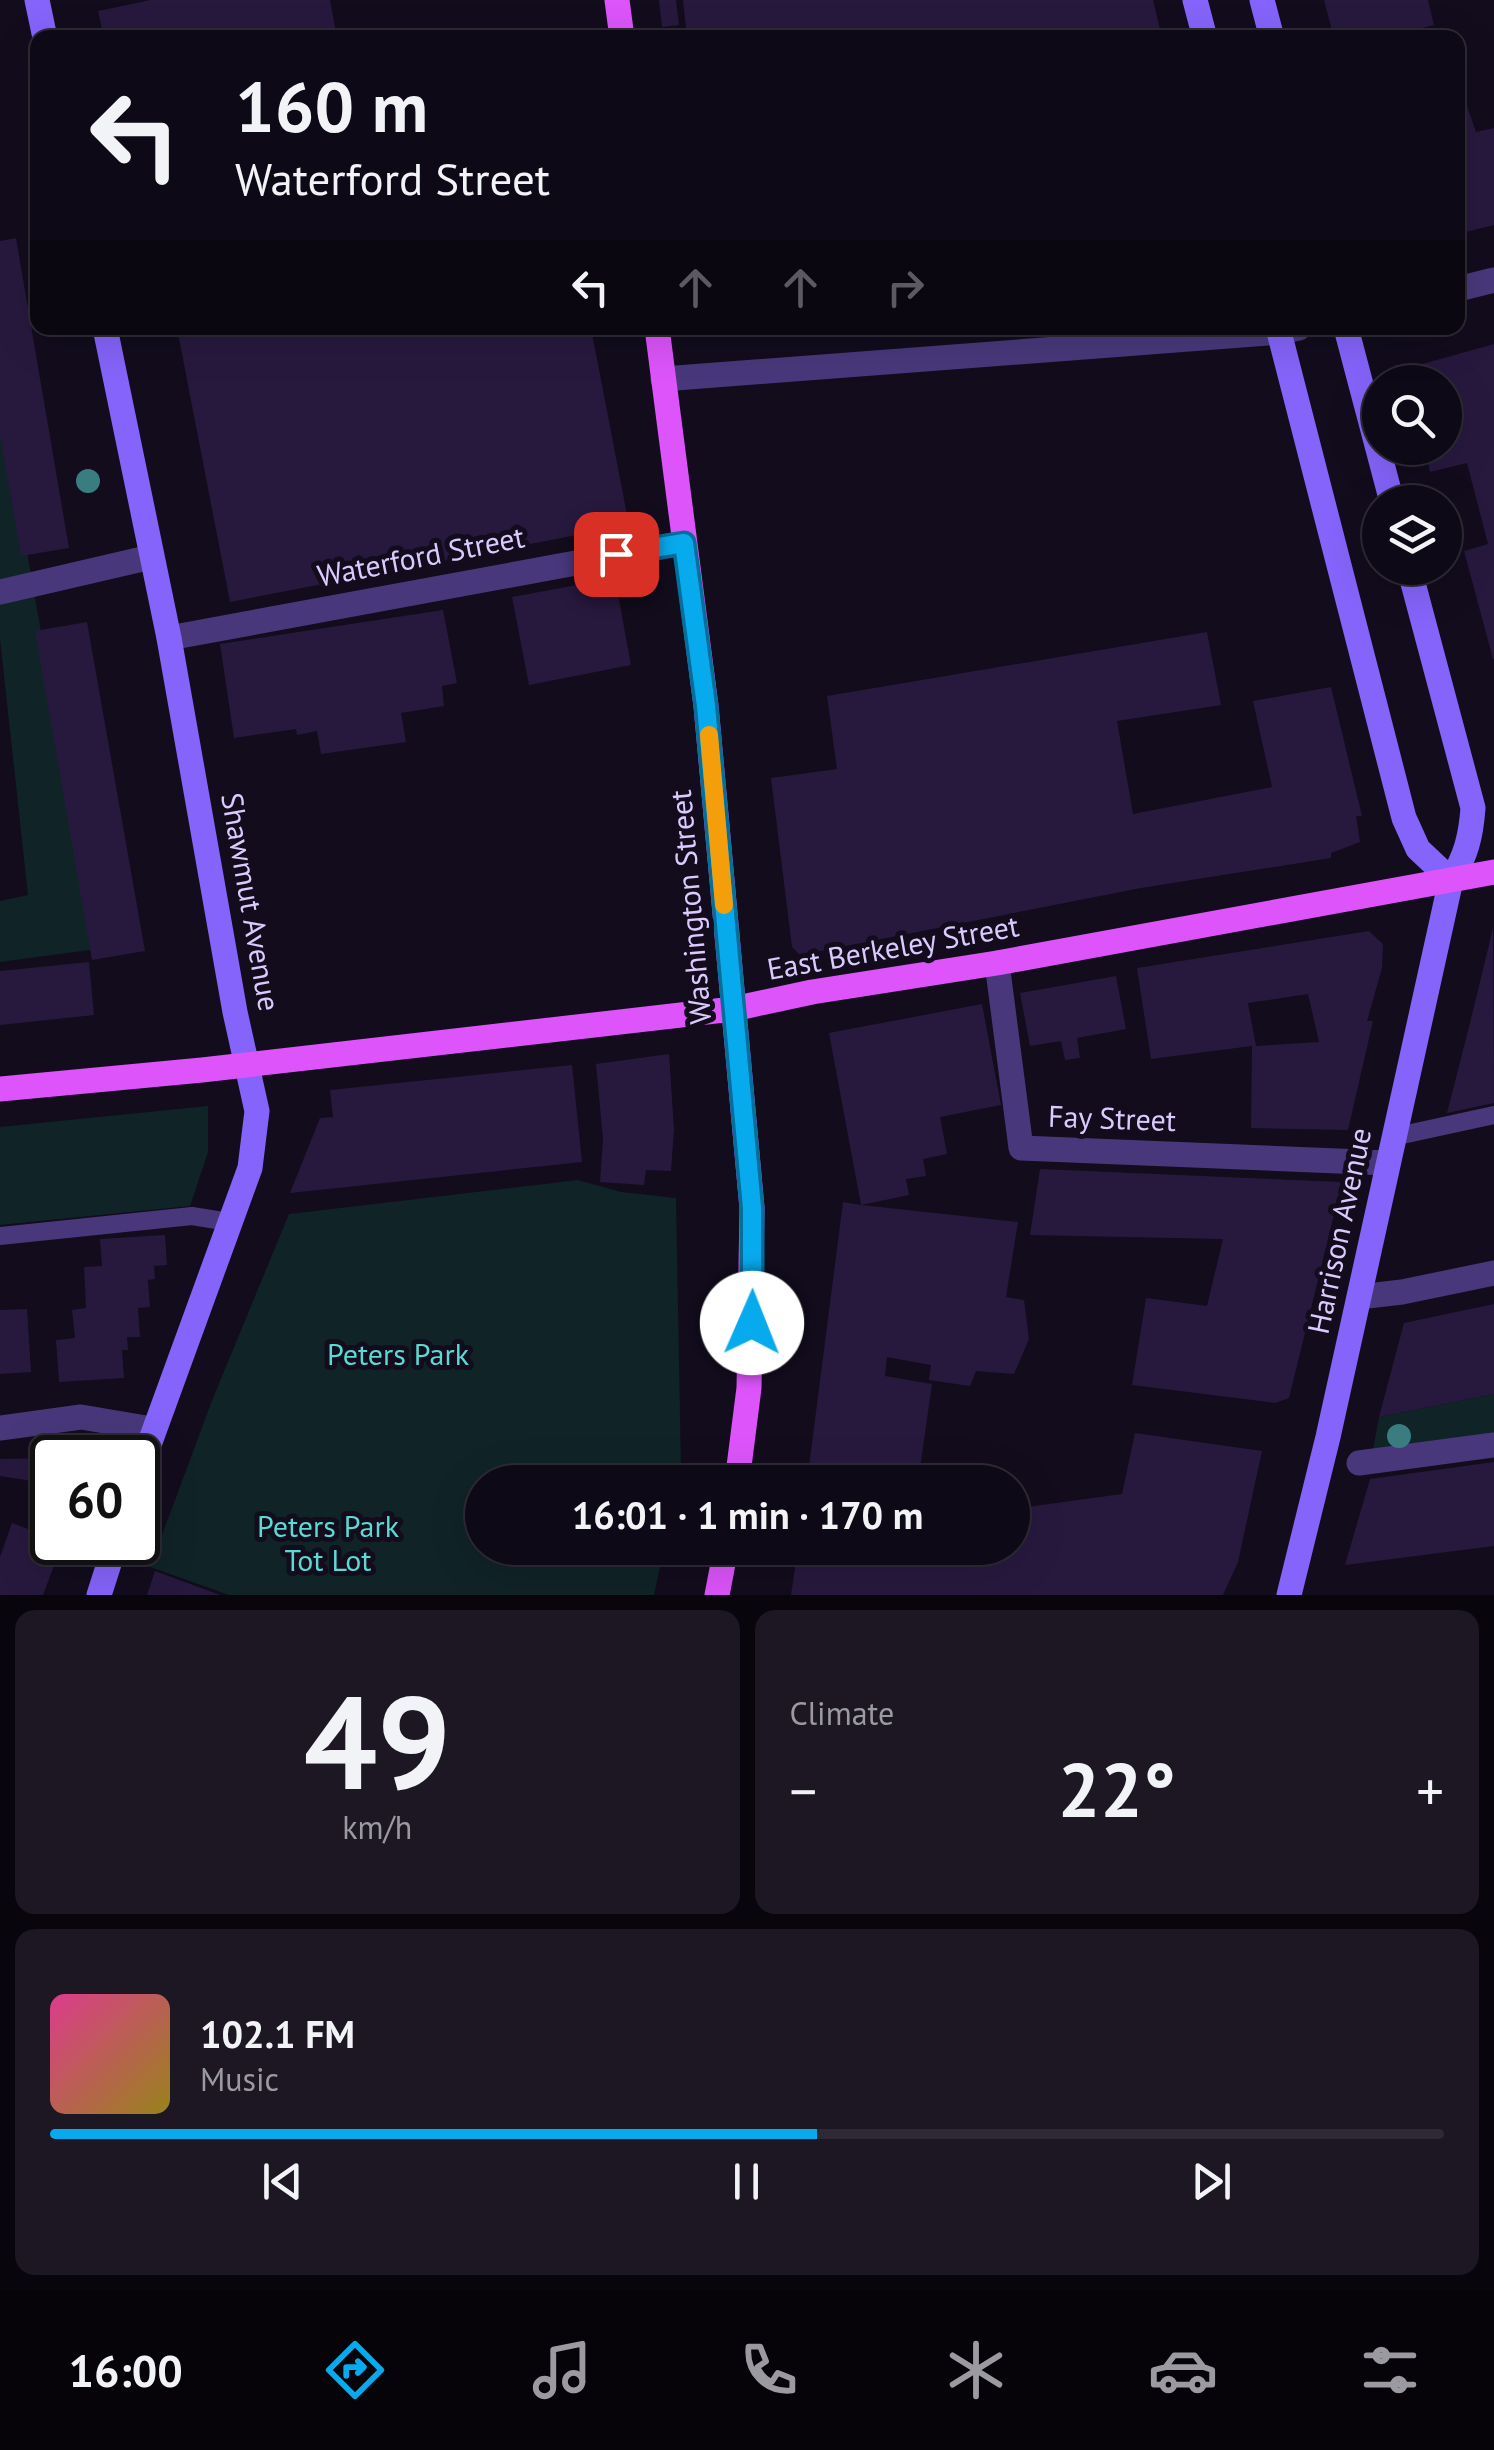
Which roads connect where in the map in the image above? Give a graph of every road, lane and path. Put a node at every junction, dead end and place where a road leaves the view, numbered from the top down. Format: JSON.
{"nodes":[{"id":1,"x":37,"y":0,"type":"edge"},
{"id":2,"x":617,"y":0,"type":"edge"},
{"id":3,"x":1196,"y":0,"type":"edge"},
{"id":4,"x":1262,"y":0,"type":"edge"},
{"id":5,"x":43,"y":30,"type":"edge"},
{"id":6,"x":621,"y":30,"type":"edge"},
{"id":7,"x":1203,"y":30,"type":"edge"},
{"id":8,"x":1270,"y":30,"type":"edge"},
{"id":9,"x":1494,"y":280,"type":"edge"},
{"id":10,"x":1465,"y":286,"type":"edge"},
{"id":11,"x":105,"y":335,"type":"edge"},
{"id":12,"x":658,"y":335,"type":"edge"},
{"id":13,"x":1210,"y":335,"type":"edge"},
{"id":14,"x":1286,"y":335,"type":"edge"},
{"id":15,"x":1348,"y":335,"type":"edge"},
{"id":16,"x":663,"y":379,"type":"junction"},
{"id":17,"x":1388,"y":485,"type":"edge"},
{"id":18,"x":684,"y":543,"type":"junction"},
{"id":19,"x":151,"y":557,"type":"junction"},
{"id":20,"x":1414,"y":585,"type":"edge"},
{"id":21,"x":0,"y":592,"type":"edge"},
{"id":22,"x":170,"y":638,"type":"junction"},
{"id":23,"x":1494,"y":872,"type":"edge"},
{"id":24,"x":1451,"y":880,"type":"junction"},
{"id":25,"x":997,"y":963,"type":"junction"},
{"id":26,"x":733,"y":1009,"type":"junction"},
{"id":27,"x":249,"y":1065,"type":"junction"},
{"id":28,"x":0,"y":1090,"type":"edge"},
{"id":29,"x":1494,"y":1115,"type":"edge"},
{"id":30,"x":1393,"y":1138,"type":"junction"},
{"id":31,"x":1387,"y":1163,"type":"junction"},
{"id":32,"x":230,"y":1222,"type":"junction"},
{"id":33,"x":0,"y":1236,"type":"edge"},
{"id":34,"x":1494,"y":1273,"type":"edge"},
{"id":35,"x":1360,"y":1297,"type":"junction"},
{"id":36,"x":0,"y":1428,"type":"edge"},
{"id":37,"x":152,"y":1430,"type":"junction"},
{"id":38,"x":150,"y":1435,"type":"edge"},
{"id":39,"x":1494,"y":1446,"type":"edge"},
{"id":40,"x":1359,"y":1462,"type":"dead end"},
{"id":41,"x":740,"y":1465,"type":"edge"},
{"id":42,"x":109,"y":1565,"type":"edge"},
{"id":43,"x":723,"y":1565,"type":"edge"},
{"id":44,"x":99,"y":1595,"type":"edge"},
{"id":45,"x":717,"y":1595,"type":"edge"},
{"id":46,"x":1289,"y":1595,"type":"edge"}],
"edges":[{"from":1,"to":5,"type":"main road"},
{"from":2,"to":6,"type":"main road"},
{"from":3,"to":7,"type":"main road"},
{"from":4,"to":8,"type":"main road"},
{"from":9,"to":10,"type":"street"},
{"from":11,"to":19,"type":"main road","name":"Shawmut Avenue"},
{"from":12,"to":16,"type":"main road","name":"Washington Street"},
{"from":13,"to":16,"type":"street"},
{"from":14,"to":24,"type":"main road"},
{"from":15,"to":17,"type":"main road"},
{"from":16,"to":18,"type":"main road","name":"Washington Street"},
{"from":18,"to":22,"type":"street","name":"Waterford Street"},
{"from":18,"to":26,"type":"main road","name":"Washington Street"},
{"from":19,"to":21,"type":"street"},
{"from":19,"to":22,"type":"main road","name":"Shawmut Avenue"},
{"from":20,"to":24,"type":"main road","name":"Harrison Avenue"},
{"from":22,"to":27,"type":"main road","name":"Shawmut Avenue"},
{"from":23,"to":24,"type":"main road","name":"East Berkeley Street"},
{"from":24,"to":25,"type":"main road","name":"East Berkeley Street"},
{"from":24,"to":30,"type":"main road","name":"Harrison Avenue"},
{"from":25,"to":26,"type":"main road","name":"East Berkeley Street"},
{"from":25,"to":31,"type":"street","name":"Fay Street"},
{"from":26,"to":27,"type":"main road","name":"East Berkeley Street"},
{"from":26,"to":41,"type":"main road","name":"Washington Street"},
{"from":27,"to":28,"type":"main road","name":"East Berkeley Street"},
{"from":27,"to":32,"type":"main road","name":"Shawmut Avenue"},
{"from":29,"to":30,"type":"lane"},
{"from":30,"to":31,"type":"main road","name":"Harrison Avenue"},
{"from":31,"to":35,"type":"main road","name":"Harrison Avenue"},
{"from":32,"to":33,"type":"lane"},
{"from":32,"to":37,"type":"main road","name":"Shawmut Avenue"},
{"from":34,"to":35,"type":"street"},
{"from":35,"to":46,"type":"main road","name":"Harrison Avenue"},
{"from":36,"to":37,"type":"street"},
{"from":37,"to":38,"type":"main road","name":"Shawmut Avenue"},
{"from":39,"to":40,"type":"street"},
{"from":42,"to":44,"type":"main road"},
{"from":43,"to":45,"type":"main road"}]}
